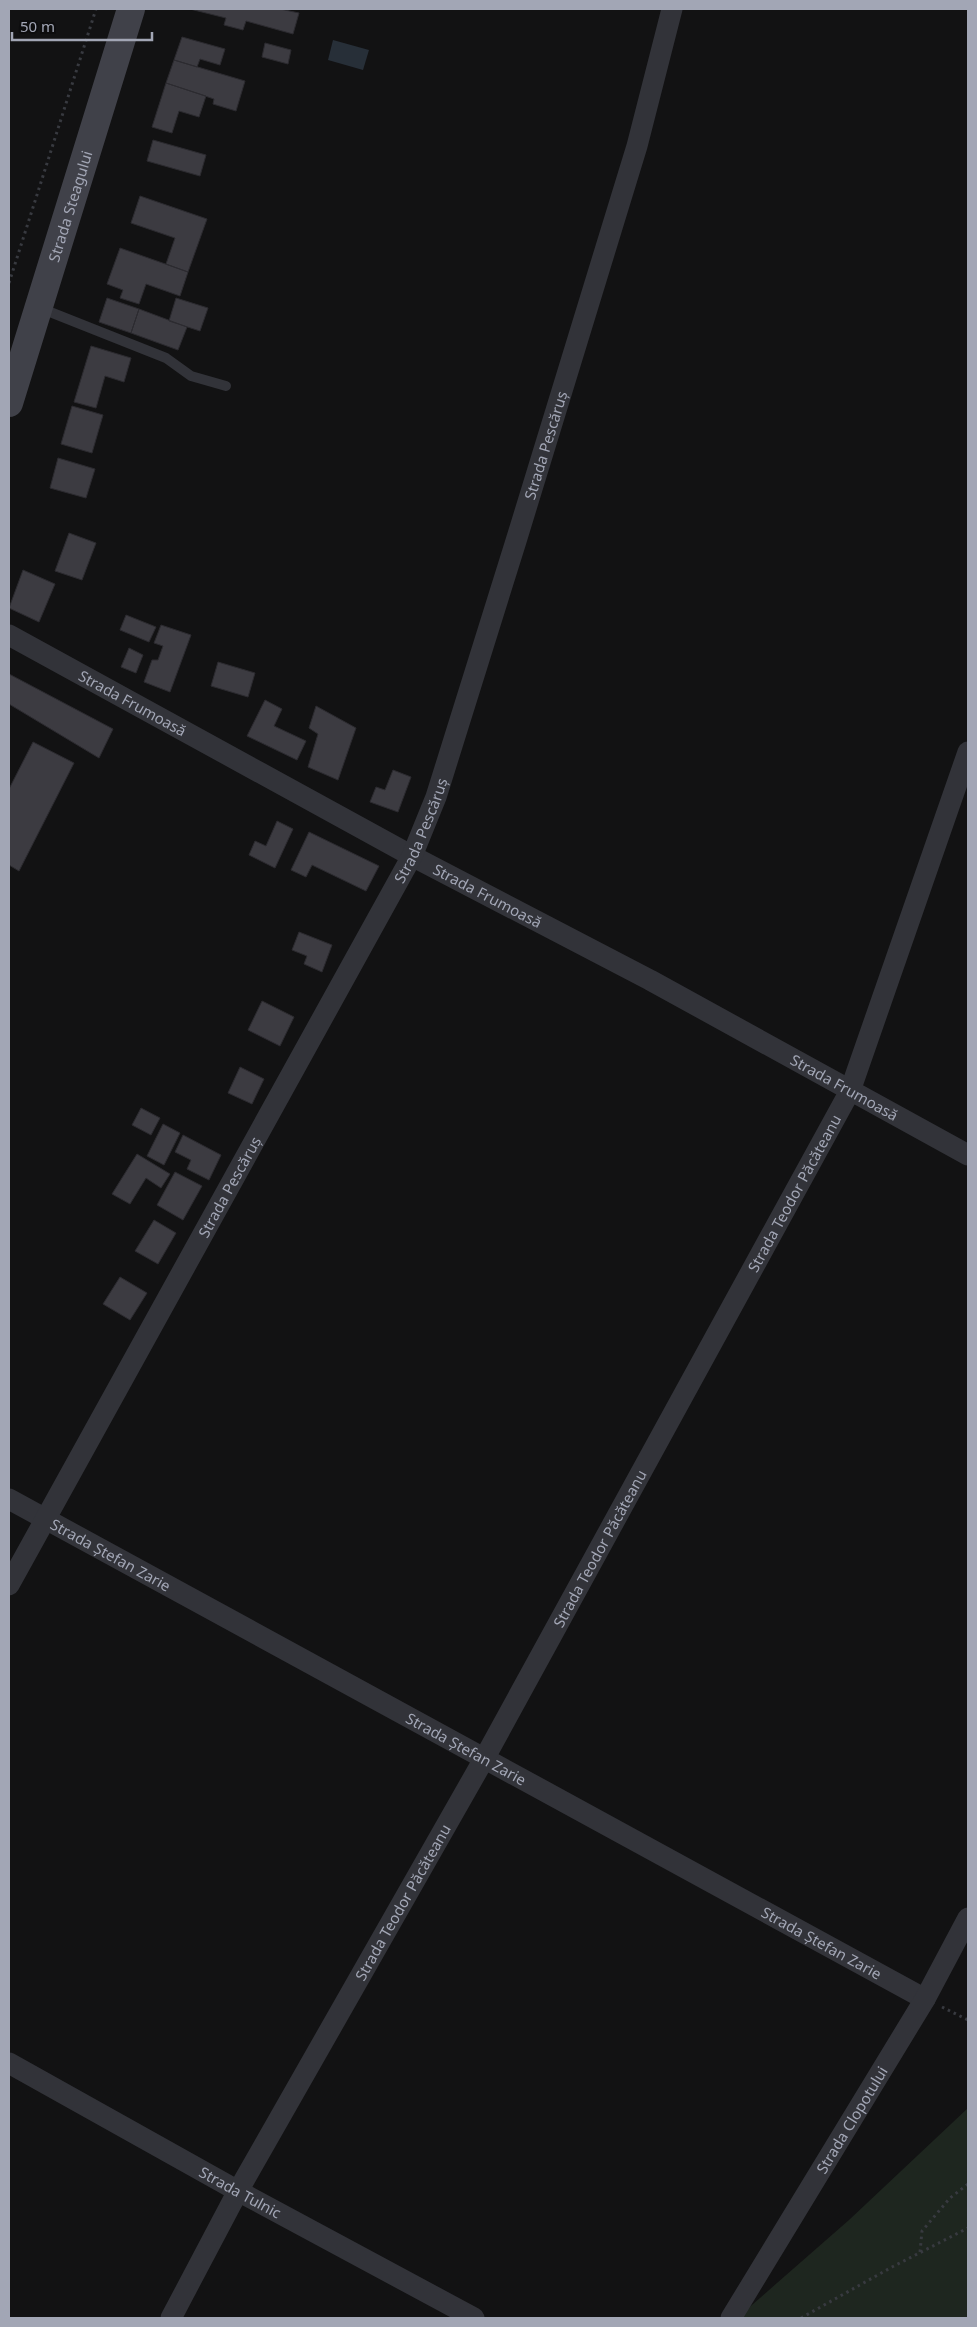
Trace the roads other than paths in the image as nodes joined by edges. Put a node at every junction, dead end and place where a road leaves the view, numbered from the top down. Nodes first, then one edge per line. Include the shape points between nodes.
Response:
1 (131, 9) edge
2 (672, 9) edge
3 (39, 308) junction
4 (226, 386) dead end
5 (9, 403) edge
6 (9, 636) edge
7 (968, 752) edge
8 (412, 856) junction
9 (850, 1092) junction
10 (968, 1155) edge
11 (9, 1499) edge
12 (44, 1520) junction
13 (9, 1585) edge
14 (484, 1759) junction
15 (968, 1918) edge
16 (925, 1999) junction
17 (9, 2063) edge
18 (238, 2191) junction
19 (171, 2318) edge
20 (474, 2318) edge
21 (731, 2318) edge

1 - 3 main road, Strada Steagului
2 - 8 street, Strada Pescăruș via 637,146 436,797
3 - 4 lane via 166,358 191,376
3 - 5 main road, Strada Steagului
6 - 8 street, Strada Frumoasă
7 - 9 street, Strada Teodor Păcăteanu
8 - 9 street, Strada Frumoasă via 650,980
8 - 12 street, Strada Pescăruș
9 - 10 street, Strada Frumoasă
9 - 14 street, Strada Teodor Păcăteanu
11 - 12 street, Strada Ștefan Zarie
12 - 13 street, Strada Pescăruș
12 - 14 street, Strada Ștefan Zarie
14 - 16 street, Strada Ștefan Zarie
14 - 18 street, Strada Teodor Păcăteanu
15 - 16 street, Strada Clopotului
16 - 21 street, Strada Clopotului
17 - 18 street, Strada Tulnic
18 - 19 street, Strada Teodor Păcăteanu
18 - 20 street, Strada Tulnic

